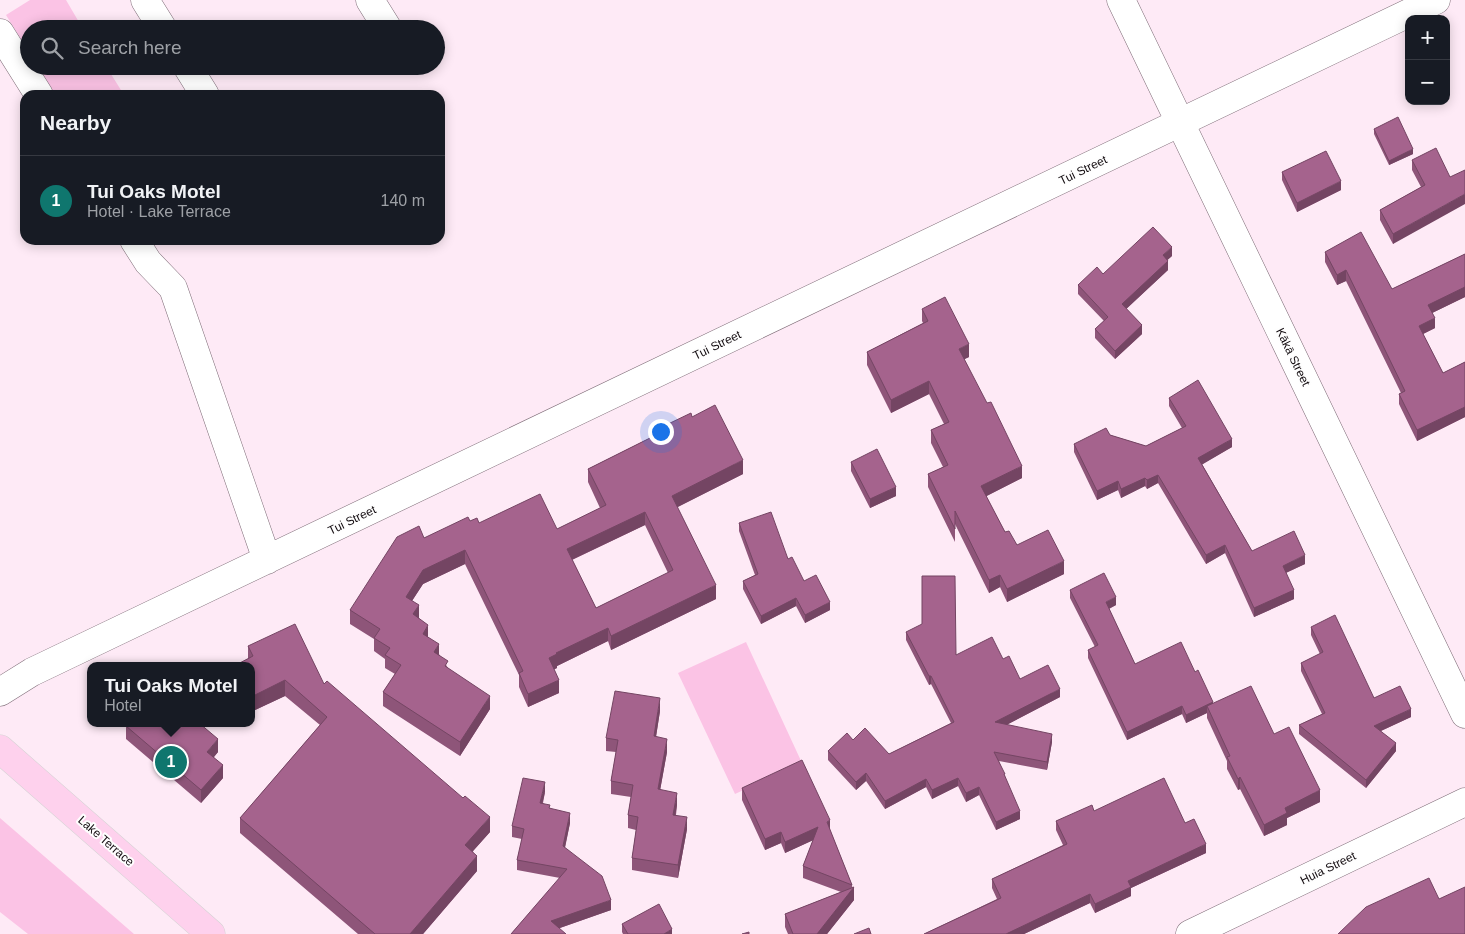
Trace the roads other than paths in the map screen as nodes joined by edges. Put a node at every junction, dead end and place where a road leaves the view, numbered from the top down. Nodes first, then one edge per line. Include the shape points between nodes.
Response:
1 (146, 0) edge
2 (370, 0) edge
3 (1121, 0) edge
4 (1436, 0) edge
5 (158, 20) edge
6 (382, 20) edge
7 (0, 33) edge
8 (20, 65) edge
9 (26, 75) edge
10 (193, 75) edge
11 (36, 90) edge
12 (202, 90) edge
13 (1181, 123) junction
14 (137, 245) edge
15 (268, 560) junction
16 (0, 692) edge
17 (1465, 714) edge
18 (0, 749) edge
19 (1465, 802) edge
20 (211, 934) edge
21 (1190, 934) edge

1 - 5 street
2 - 6 street
3 - 13 street, Kākā Street
4 - 13 street, Tui Street
7 - 8 street
9 - 11 street
10 - 12 street
13 - 15 street, Tui Street
13 - 17 street, Kākā Street
14 - 15 street via 148,262 173,288
15 - 16 street, Tui Street via 32,672
18 - 20 main road, Lake Terrace
19 - 21 street, Huia Street

